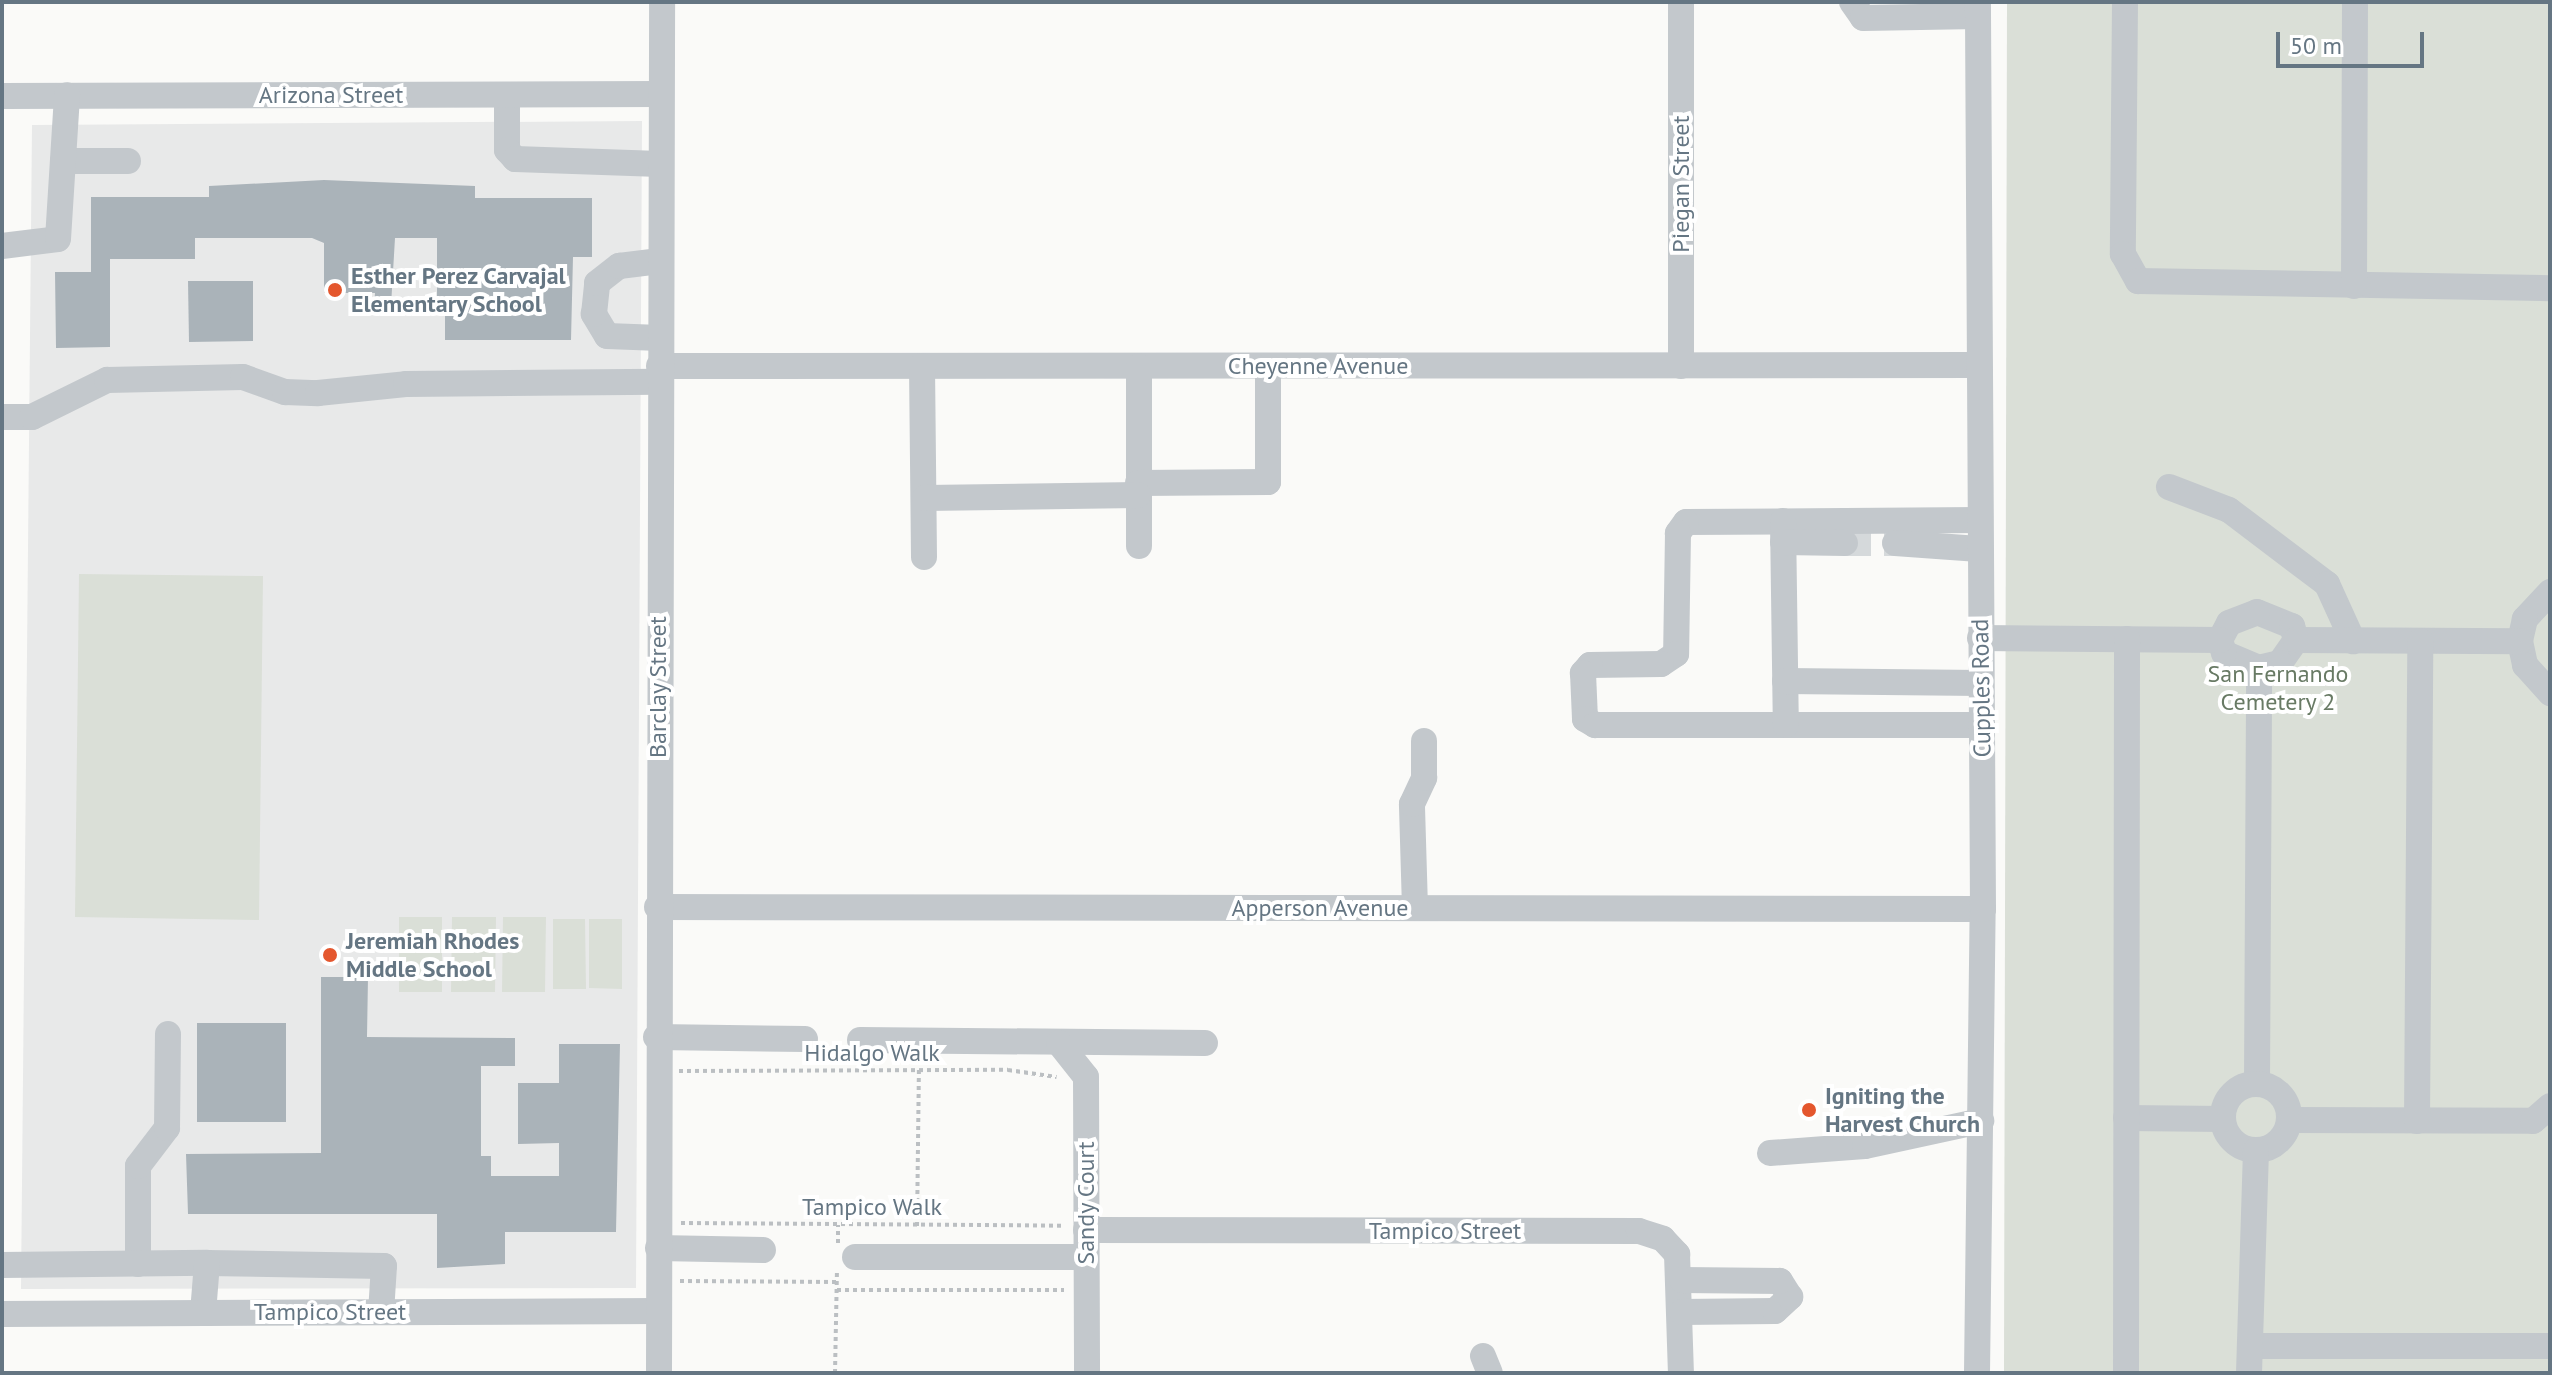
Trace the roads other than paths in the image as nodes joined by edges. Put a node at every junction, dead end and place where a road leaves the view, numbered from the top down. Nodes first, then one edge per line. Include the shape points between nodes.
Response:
1 (662, 2) edge
2 (1681, 2) edge
3 (1852, 2) edge
4 (2125, 2) edge
5 (2355, 2) edge
6 (1941, 9) edge
7 (1978, 9) edge
8 (660, 94) junction
9 (67, 95) junction
10 (507, 95) junction
11 (2, 96) edge
12 (63, 161) junction
13 (128, 161) dead end
14 (660, 164) junction
15 (2, 246) edge
16 (660, 261) junction
17 (2354, 286) junction
18 (2550, 288) edge
19 (660, 338) junction
20 (1977, 365) junction
21 (922, 366) junction
22 (1139, 366) junction
23 (1268, 366) junction
24 (1681, 366) junction
25 (659, 374) junction
26 (2, 417) edge
27 (2169, 487) dead end
28 (1138, 489) junction
29 (925, 498) junction
30 (1979, 520) junction
31 (1783, 532) junction
32 (1845, 543) tunnel mouth
33 (1895, 543) tunnel mouth
34 (1139, 546) dead end
35 (1979, 549) junction
36 (924, 557) dead end
37 (2550, 592) edge
38 (1980, 638) junction
39 (2127, 639) junction
40 (2220, 640) junction
41 (2296, 640) junction
42 (2353, 641) junction
43 (2420, 641) junction
44 (2520, 641) junction
45 (2259, 668) junction
46 (1785, 681) junction
47 (1981, 683) junction
48 (2550, 693) edge
49 (1786, 725) junction
50 (1981, 725) junction
51 (1424, 741) dead end
52 (657, 907) junction
53 (1415, 908) junction
54 (1983, 909) junction
55 (168, 1034) dead end
56 (656, 1037) junction
57 (805, 1039) dead end
58 (860, 1040) dead end
59 (1059, 1043) junction
60 (1205, 1043) dead end
61 (2257, 1083) junction
62 (2550, 1106) edge
63 (2126, 1118) junction
64 (2223, 1119) junction
65 (2290, 1120) junction
66 (1981, 1121) junction
67 (2417, 1121) junction
68 (2256, 1150) junction
69 (1770, 1153) dead end
70 (1086, 1228) junction
71 (658, 1236) junction
72 (763, 1250) dead end
73 (855, 1257) dead end
74 (1086, 1257) junction
75 (207, 1263) junction
76 (138, 1264) junction
77 (2, 1265) edge
78 (1682, 1280) junction
79 (658, 1311) junction
80 (381, 1312) junction
81 (1682, 1312) junction
82 (203, 1313) junction
83 (2, 1314) edge
84 (2255, 1346) junction
85 (2550, 1346) edge
86 (659, 1373) edge
87 (1087, 1373) edge
88 (1681, 1373) edge
89 (1977, 1373) edge
90 (2126, 1373) edge
91 (2249, 1373) edge

1 - 8 street, Barclay Street
2 - 24 street, Piegan Street
3 - 6 street via 1863,18
4 - 17 street via 2128,269 2157,285
5 - 17 street
6 - 7 street
7 - 20 street, Cupples Road
8 - 10 street, Arizona Street
8 - 14 street, Barclay Street
9 - 10 street, Arizona Street
9 - 11 street, Arizona Street
9 - 12 street
10 - 14 street via 507,150 515,159
12 - 13 street
12 - 15 street via 58,239
14 - 16 street, Barclay Street
16 - 19 street, Barclay Street
16 - 19 street via 619,266 597,283 594,314 607,336
17 - 18 street
19 - 25 street, Barclay Street
20 - 24 street, Cheyenne Avenue
20 - 30 street, Cupples Road
21 - 22 street, Cheyenne Avenue
21 - 25 street, Cheyenne Avenue
21 - 29 street
22 - 23 street, Cheyenne Avenue
22 - 28 street
23 - 24 street, Cheyenne Avenue
23 - 28 street via 1268,482
25 - 26 street, Cheyenne Avenue via 406,384 318,393 285,392 243,377 107,380 32,417
25 - 52 street, Barclay Street
27 - 42 street via 2229,510 2327,584
28 - 29 street
28 - 34 street
29 - 36 street
30 - 31 street
30 - 35 street, Cupples Road
31 - 32 street
31 - 46 street
31 - 49 street via 1680,526 1676,654 1661,664 1590,665 1583,673 1585,719 1595,725
33 - 35 street
35 - 38 street, Cupples Road
37 - 44 street via 2525,619
38 - 39 street
38 - 47 street, Cupples Road
39 - 40 street
39 - 63 street
40 - 41 street via 2229,623 2257,612 2292,626
40 - 45 street via 2231,658
41 - 42 street
41 - 45 street via 2280,663
42 - 43 street
43 - 44 street
43 - 67 street
44 - 48 street via 2525,665
45 - 61 street
46 - 47 street
46 - 49 street
47 - 50 street, Cupples Road
49 - 50 street
50 - 54 street, Cupples Road
51 - 53 street via 1424,778 1412,804
52 - 53 street, Apperson Avenue
52 - 56 street, Barclay Street
53 - 54 street, Apperson Avenue
54 - 66 street, Cupples Road
55 - 76 street via 167,1128 138,1166
56 - 57 street
56 - 71 street, Barclay Street
58 - 59 street
59 - 60 street
59 - 70 street, Sandy Court via 1086,1077
61 - 64 street via 2236,1090
61 - 65 street via 2285,1099
62 - 67 street via 2533,1121
63 - 64 street
63 - 90 street
64 - 68 street via 2233,1141
65 - 67 street
65 - 68 street via 2279,1142
66 - 69 street via 1865,1146
66 - 89 street, Cupples Road
68 - 84 street
70 - 74 street, Sandy Court
70 - 78 street, Tampico Street via 1639,1231 1674,1251
71 - 72 street
71 - 79 street, Barclay Street
73 - 74 street
74 - 87 street, Sandy Court
75 - 76 street
75 - 80 street via 384,1266
75 - 82 street
76 - 77 street
78 - 81 street, Tampico Street
78 - 81 street via 1780,1281 1790,1297 1775,1311
79 - 80 street, Tampico Street
79 - 86 street, Barclay Street
80 - 82 street, Tampico Street
81 - 88 street, Tampico Street
82 - 83 street, Tampico Street
84 - 85 street
84 - 91 street

